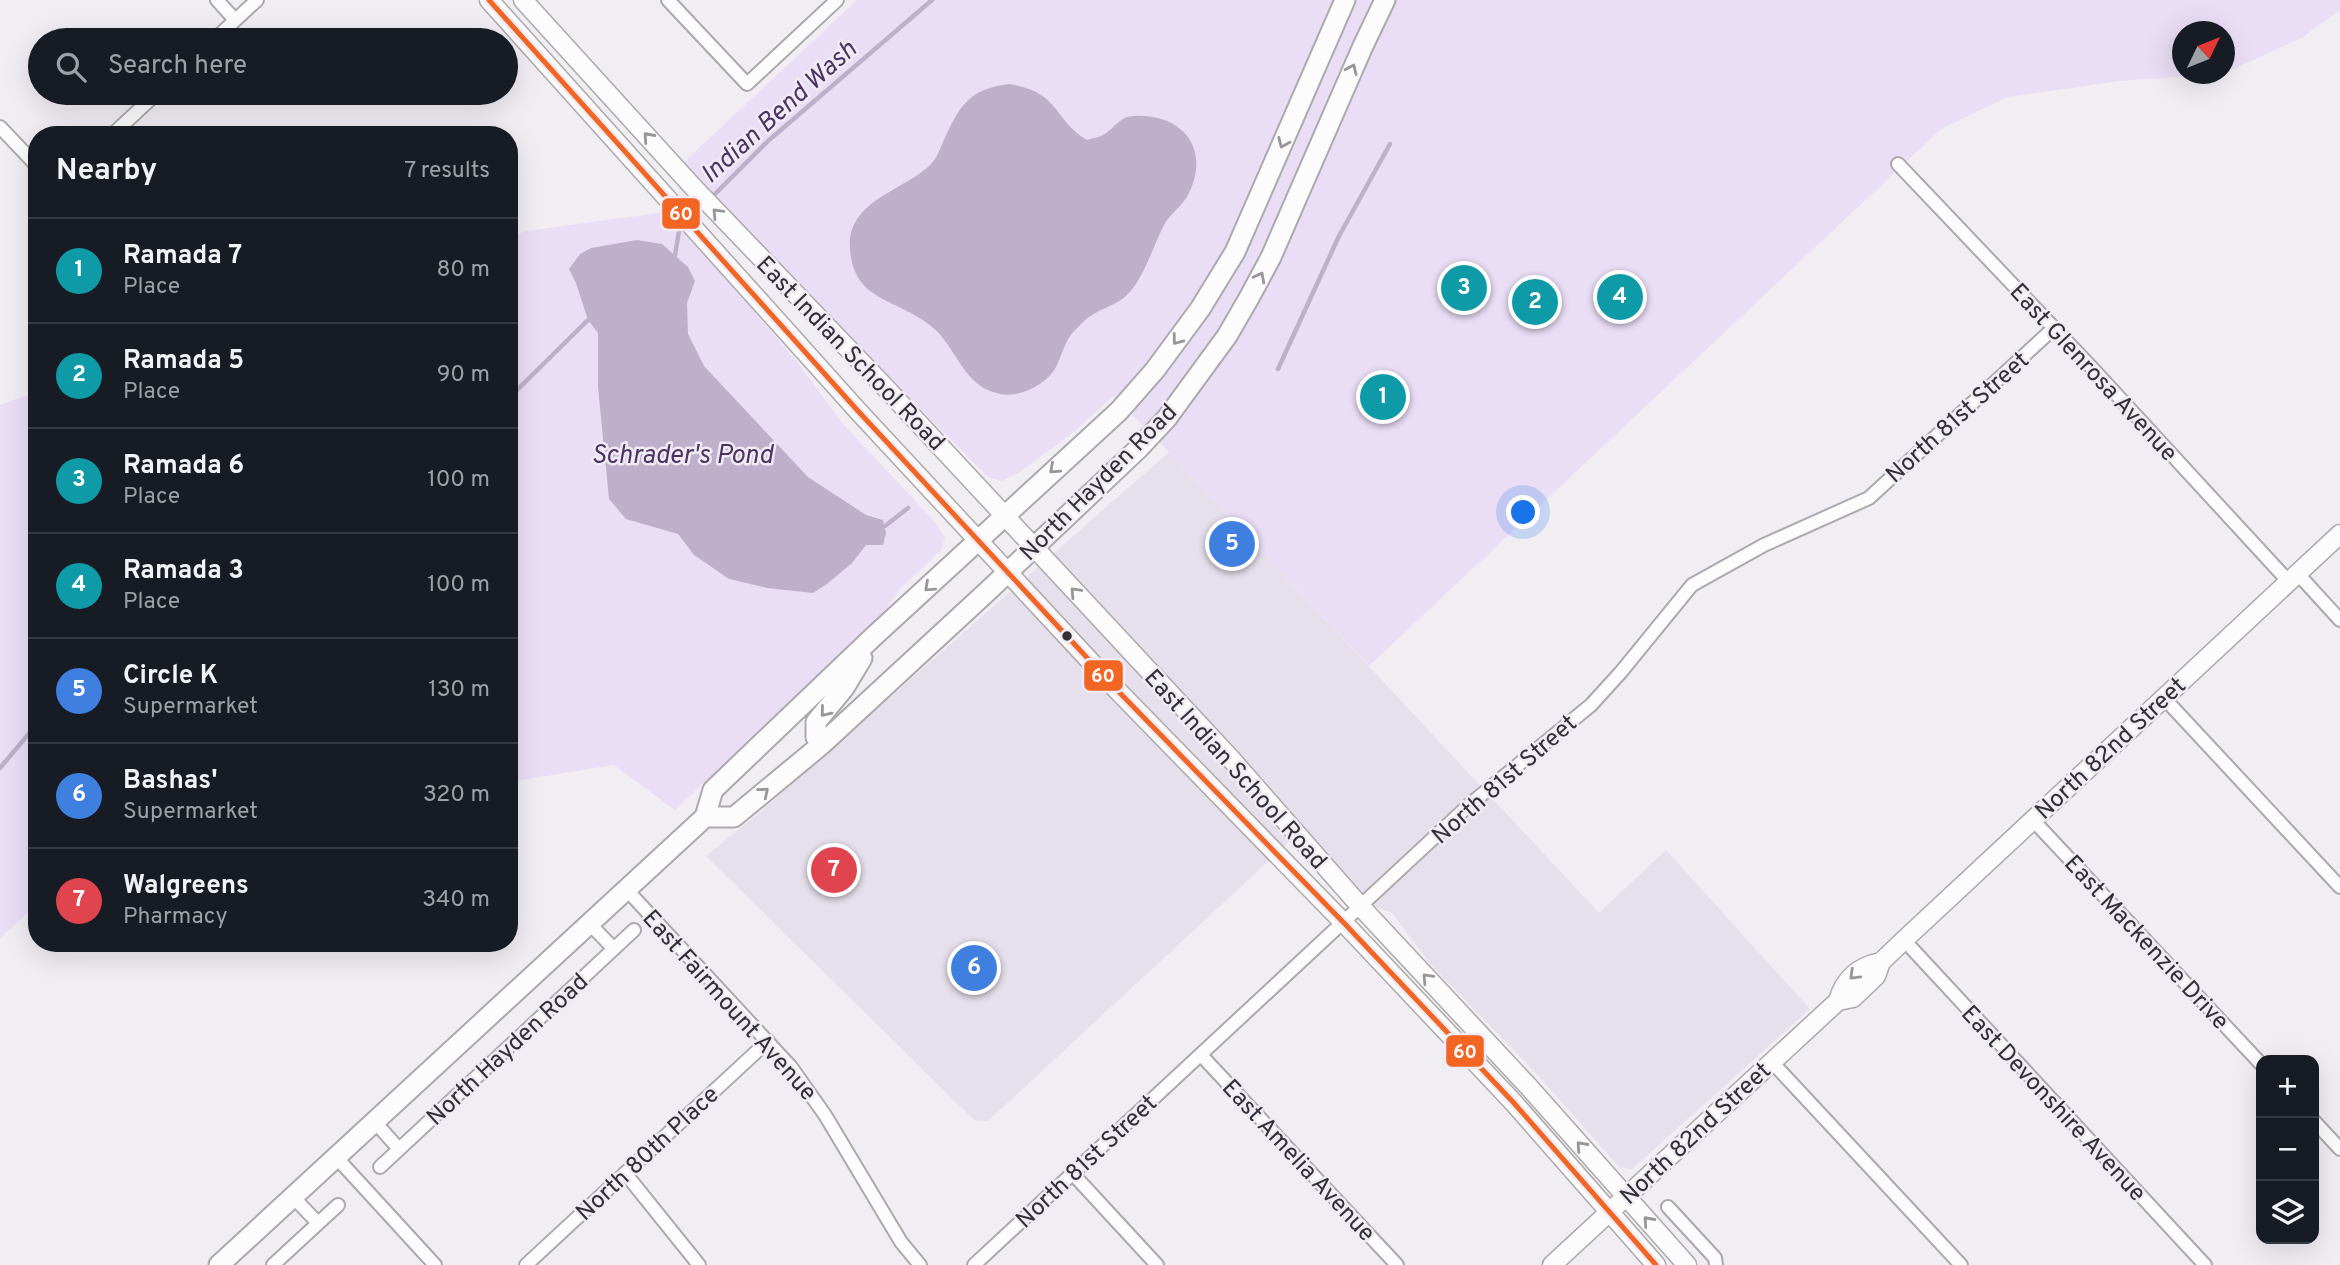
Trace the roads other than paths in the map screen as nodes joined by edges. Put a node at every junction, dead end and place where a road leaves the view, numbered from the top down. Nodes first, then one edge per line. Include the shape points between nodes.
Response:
1 (217, 0) edge
2 (257, 0) edge
3 (489, 0) edge
4 (523, 0) edge
5 (668, 0) edge
6 (837, 0) edge
7 (1345, 0) edge
8 (1385, 0) edge
9 (235, 20) junction
10 (227, 28) edge
11 (514, 28) edge
12 (518, 32) edge
13 (144, 105) edge
14 (122, 126) edge
15 (0, 127) edge
16 (28, 157) edge
17 (1898, 164) dead end
18 (2054, 328) junction
19 (1005, 516) junction
20 (2340, 534) edge
21 (979, 541) junction
22 (1033, 547) junction
23 (1008, 572) junction
24 (2293, 578) junction
25 (2340, 620) edge
26 (872, 638) junction
27 (2164, 698) junction
28 (821, 745) junction
29 (705, 817) junction
30 (2033, 820) junction
31 (2340, 887) edge
32 (626, 889) junction
33 (1361, 907) junction
34 (589, 923) junction
35 (1344, 923) junction
36 (634, 930) dead end
37 (1904, 940) junction
38 (614, 949) junction
39 (768, 1041) junction
40 (1201, 1055) junction
41 (2256, 1059) edge
42 (1772, 1062) junction
43 (374, 1121) junction
44 (2319, 1126) edge
45 (400, 1149) junction
46 (2340, 1149) edge
47 (336, 1157) junction
48 (380, 1167) dead end
49 (625, 1173) junction
50 (1073, 1174) junction
51 (293, 1196) junction
52 (1627, 1197) junction
53 (338, 1205) dead end
54 (1668, 1207) dead end
55 (1609, 1213) junction
56 (318, 1223) junction
57 (219, 1265) edge
58 (273, 1265) edge
59 (435, 1265) edge
60 (526, 1265) edge
61 (699, 1265) edge
62 (920, 1265) edge
63 (974, 1265) edge
64 (1157, 1265) edge
65 (1397, 1265) edge
66 (1552, 1265) edge
67 (1656, 1265) edge
68 (1687, 1265) edge
69 (1716, 1265) edge
70 (1961, 1265) edge
71 (2205, 1265) edge

1 - 9 street
2 - 9 street
3 - 11 main road, East Indian School Road
19 -> 4 main road, East Indian School Road via 740,238
5 - 6 street via 747,84
7 -> 19 main road, North Hayden Road via 1235,253 1211,293 1119,411
22 -> 8 main road, North Hayden Road via 1167,418 1227,336 1270,257
9 - 10 street
12 - 21 main road, East Indian School Road
13 - 14 street
15 - 16 street
17 - 18 street, East Glenrosa Avenue
18 - 24 street, East Glenrosa Avenue
18 - 33 street, North 81st Street via 1869,498 1764,545 1692,585 1591,705 1492,784
19 - 21 main road, North Hayden Road
19 - 22 main road, East Indian School Road
20 - 24 main road, North 82nd Street
21 - 23 main road, East Indian School Road
21 -> 26 main road, North Hayden Road
22 - 23 main road, North Hayden Road
33 -> 22 main road, East Indian School Road via 1232,760
23 - 28 main road, North Hayden Road
23 - 35 main road, East Indian School Road via 1163,739
24 - 25 street, East Glenrosa Avenue
24 - 27 main road, North 82nd Street
26 -> 28 main road via 844,688 816,722
26 - 29 main road, North Hayden Road via 713,790
27 - 30 main road, North 82nd Street
27 - 31 street
29 -> 28 main road, North Hayden Road via 734,817
29 - 32 main road, North Hayden Road
30 - 37 main road, North 82nd Street
30 - 41 street, East Mackenzie Drive
32 - 34 main road, North Hayden Road
32 - 39 street, East Fairmount Avenue
33 - 35 street, North 81st Street
52 -> 33 main road, East Indian School Road
34 - 38 street
34 - 43 main road, North Hayden Road
35 - 40 street, North 81st Street
35 - 55 main road, East Indian School Road via 1513,1102
36 - 38 street, North Hayden Road
37 - 42 main road, North 82nd Street via 1881,962 1865,965 1842,987 1838,1001
37 - 71 street, East Devonshire Avenue
38 - 45 street, North Hayden Road
39 - 49 street, North 80th Place
39 - 62 street, East Fairmount Avenue via 819,1106 901,1242
40 - 50 street, North 81st Street
40 - 65 street, East Amelia Avenue
42 - 52 main road, North 82nd Street
42 - 70 street
43 - 45 street
43 - 47 main road, North Hayden Road
44 - 46 street
45 - 48 street, North Hayden Road
47 - 51 main road, North Hayden Road
47 - 59 street
49 - 60 street, North 80th Place
49 - 61 street
50 - 63 street, North 81st Street
50 - 64 street
51 - 56 street
51 - 57 main road, North Hayden Road
52 - 55 main road, North 82nd Street
68 -> 52 main road, East Indian School Road
53 - 56 street
54 - 69 street via 1716,1258
55 - 66 main road, North 82nd Street
55 - 67 main road, East Indian School Road
56 - 58 street

